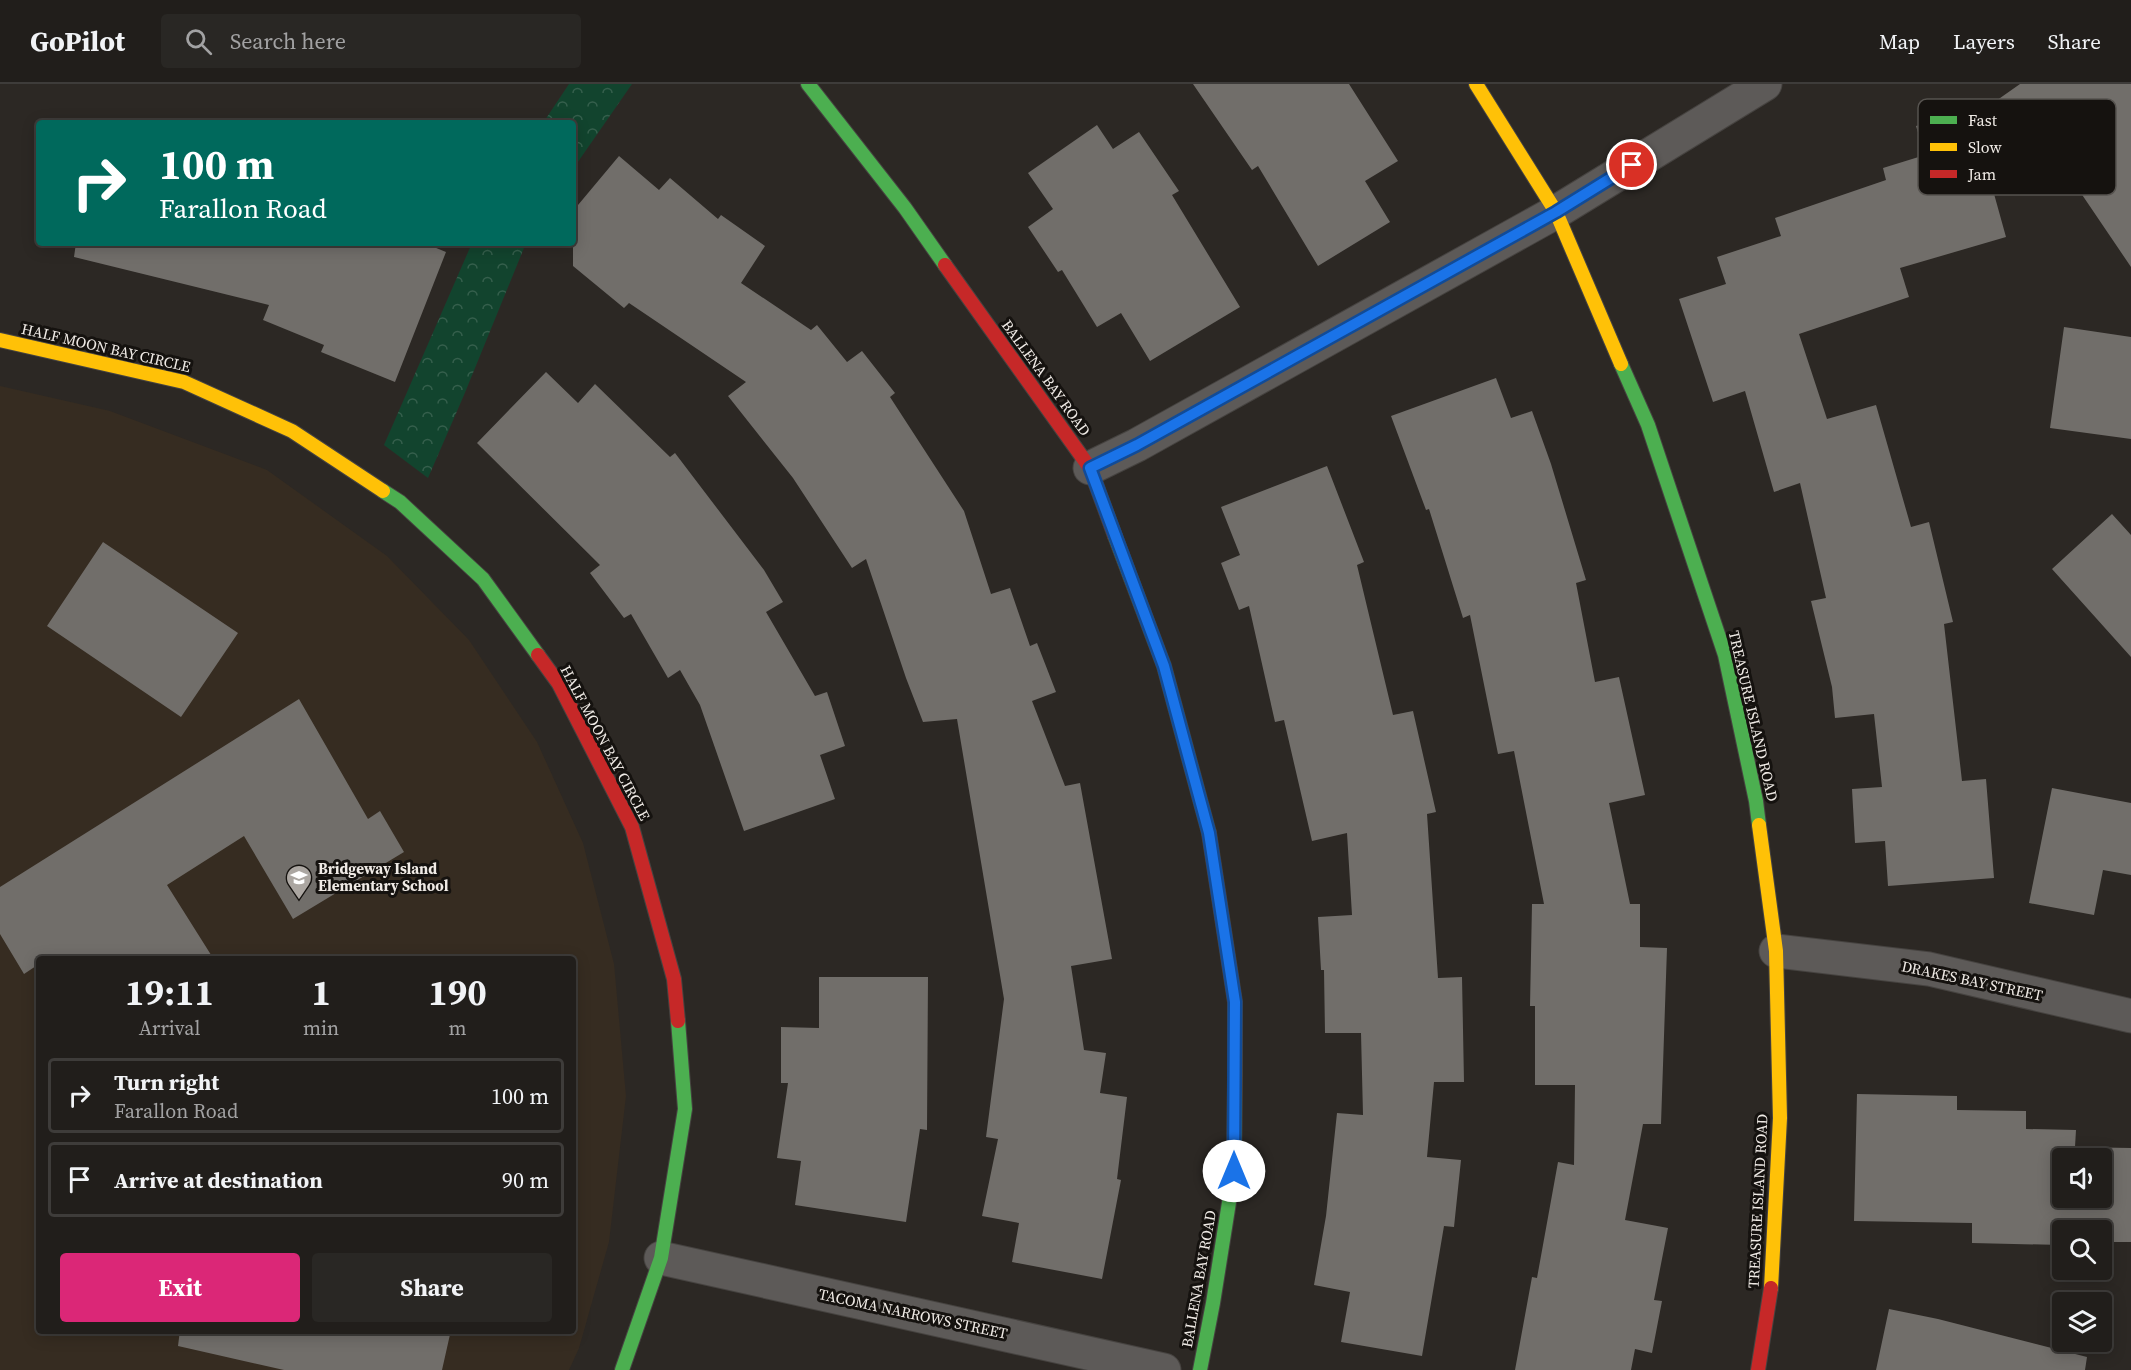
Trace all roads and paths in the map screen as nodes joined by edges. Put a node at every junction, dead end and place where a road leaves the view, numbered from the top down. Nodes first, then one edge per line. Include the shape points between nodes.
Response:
1 (808, 84) edge
2 (1476, 84) edge
3 (1764, 84) edge
4 (1556, 212) junction
5 (0, 340) edge
6 (1090, 468) junction
7 (1776, 951) junction
8 (2131, 1016) edge
9 (661, 1258) junction
10 (622, 1370) edge
11 (1164, 1370) edge
12 (1200, 1370) edge
13 (1758, 1370) edge

1 - 6 street, BALLENA BAY ROAD via 905,208
2 - 4 street, TREASURE ISLAND ROAD
3 - 4 street
4 - 6 street
4 - 7 street, TREASURE ISLAND ROAD via 1648,426 1725,655 1756,801
5 - 9 street, HALF MOON BAY CIRCLE via 184,381 292,431 400,502 483,579 559,684 632,827 674,979 685,1109
6 - 12 street, BALLENA BAY ROAD via 1164,666 1209,833 1235,1002 1234,1171
7 - 8 street, DRAKES BAY STREET via 1929,969
7 - 13 street, TREASURE ISLAND ROAD via 1780,1118 1772,1279
9 - 10 street, HALF MOON BAY CIRCLE
9 - 11 street, TACOMA NARROWS STREET

